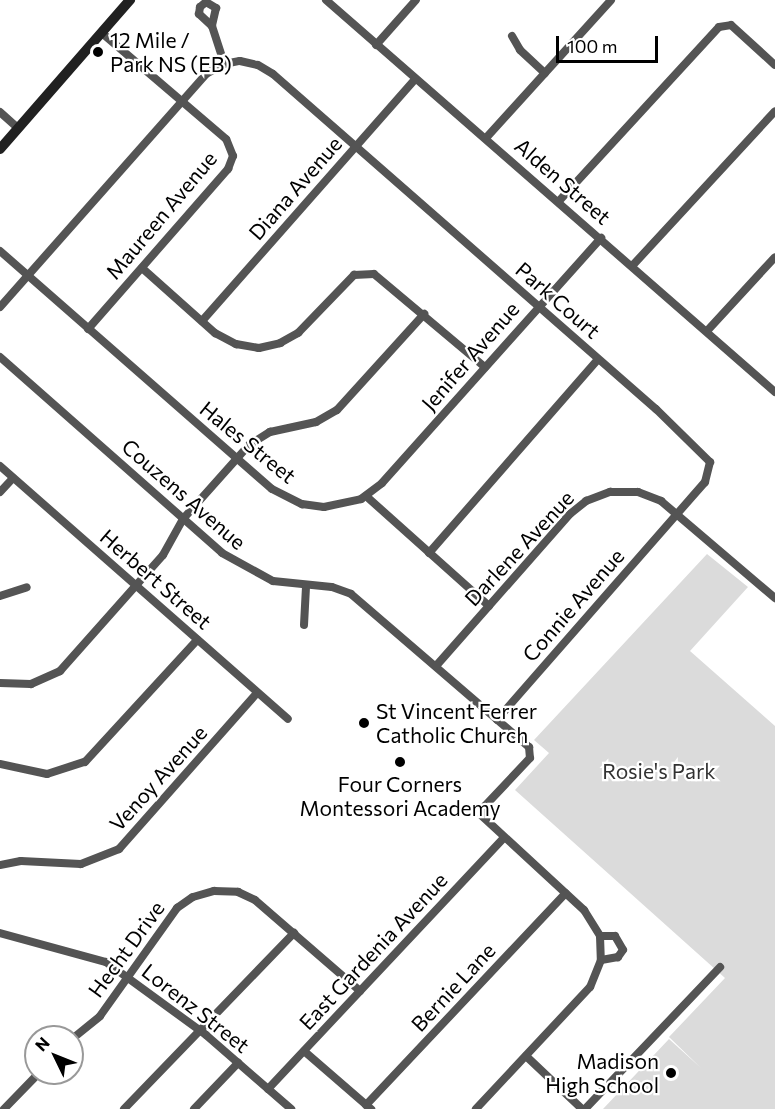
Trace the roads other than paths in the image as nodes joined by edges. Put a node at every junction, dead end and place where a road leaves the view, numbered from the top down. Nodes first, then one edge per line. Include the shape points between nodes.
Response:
1 (130, 0) edge
2 (326, 0) edge
3 (416, 0) edge
4 (611, 0) edge
5 (212, 26) dead end
6 (102, 33) junction
7 (512, 36) dead end
8 (376, 45) junction
9 (224, 64) junction
10 (775, 65) edge
11 (545, 73) junction
12 (415, 79) junction
13 (180, 101) junction
14 (775, 111) edge
15 (0, 112) edge
16 (18, 128) junction
17 (486, 138) junction
18 (356, 146) junction
19 (0, 149) edge
20 (559, 201) junction
21 (601, 238) junction
22 (0, 251) edge
23 (775, 257) edge
24 (633, 265) junction
25 (142, 268) junction
26 (28, 275) junction
27 (538, 306) junction
28 (0, 307) edge
29 (424, 314) junction
30 (202, 321) junction
31 (88, 329) junction
32 (707, 331) junction
33 (0, 357) edge
34 (598, 359) junction
35 (484, 367) junction
36 (775, 392) edge
37 (236, 459) junction
38 (0, 466) edge
39 (13, 478) junction
40 (0, 492) edge
41 (366, 496) junction
42 (677, 514) junction
43 (183, 519) junction
44 (429, 553) junction
45 (136, 586) junction
46 (306, 586) junction
47 (27, 587) dead end
48 (0, 596) edge
49 (775, 598) edge
50 (489, 606) junction
51 (304, 625) dead end
52 (197, 640) junction
53 (436, 666) junction
54 (0, 683) edge
55 (257, 693) junction
56 (288, 719) dead end
57 (497, 720) junction
58 (0, 764) edge
59 (504, 838) junction
60 (0, 865) edge
61 (566, 893) junction
62 (0, 933) edge
63 (294, 933) junction
64 (600, 936) junction
65 (601, 960) junction
66 (720, 967) dead end
67 (127, 977) junction
68 (360, 991) junction
69 (84, 1030) edge
70 (200, 1030) junction
71 (304, 1051) junction
72 (526, 1056) junction
73 (238, 1063) junction
74 (27, 1085) edge
75 (268, 1089) junction
76 (369, 1107) edge
77 (4, 1109) edge
78 (124, 1109) edge
79 (194, 1109) edge
80 (291, 1109) edge
81 (476, 1109) edge
82 (584, 1109) edge

1 - 6 main road
2 - 8 street, Alden Street
3 - 8 street
4 - 11 street
5 - 9 street
6 - 13 street
6 - 16 main road
7 - 11 street via 520,50
8 - 12 street, Alden Street
9 - 13 street via 206,74
9 - 18 street, Park Court via 240,62 266,69
10 - 20 street via 731,25 719,27
11 - 17 street
12 - 17 street, Alden Street
12 - 18 street, Diana Avenue
13 - 25 street, Maureen Avenue via 226,139 232,150 232,162
13 - 26 street
14 - 24 street
15 - 16 street
16 - 19 main road
17 - 20 street, Alden Street
18 - 27 street, Park Court
18 - 30 street, Diana Avenue
20 - 21 street, Alden Street
21 - 24 street, Alden Street
21 - 27 street, Jenifer Avenue
22 - 26 street, Hales Street
23 - 32 street
24 - 32 street, Alden Street
25 - 30 street
25 - 31 street, Maureen Avenue
26 - 28 street
26 - 31 street, Hales Street
27 - 34 street, Park Court
27 - 35 street, Jenifer Avenue
29 - 30 street via 380,276 361,272 347,280 298,333 271,346 236,344
29 - 35 street
29 - 37 street via 337,410 316,422 262,435
31 - 37 street, Hales Street
32 - 36 street, Alden Street
33 - 43 street, Couzens Avenue
34 - 42 street, Park Court via 707,456 709,477
34 - 44 street
35 - 41 street, Jenifer Avenue via 391,474
37 - 41 street, Hales Street via 272,489 302,504 335,506
37 - 43 street
38 - 39 street, Herbert Street
39 - 40 street
39 - 45 street, Herbert Street
41 - 44 street
42 - 49 street
42 - 50 street, Darlene Avenue via 661,501 638,492 610,492 593,498 570,514
42 - 57 street, Connie Avenue
43 - 45 street via 163,555
43 - 46 street, Couzens Avenue via 247,570 273,581
44 - 50 street
45 - 52 street, Herbert Street
45 - 54 street via 53,676 23,685
46 - 51 street
46 - 53 street, Couzens Avenue via 332,587 351,594
47 - 48 street
50 - 53 street, Darlene Avenue
52 - 55 street, Herbert Street
52 - 58 street via 86,762 47,774
53 - 57 street, Couzens Avenue
55 - 56 street, Herbert Street
55 - 60 street, Venoy Avenue via 119,849 81,864 21,861
57 - 59 street, Couzens Avenue via 531,752 528,762 482,813 485,821
59 - 61 street
59 - 68 street, East Gardenia Avenue
61 - 64 street via 589,916
61 - 76 street, Bernie Lane
62 - 67 street, Lorenz Street via 98,958
63 - 67 street, Hecht Drive via 248,896 231,891 205,892 177,908
63 - 68 street, Hecht Drive
63 - 70 street
64 - 65 street
64 - 65 street via 615,936 623,950 618,957
65 - 72 street via 590,987
66 - 82 street
67 - 69 street, Hecht Drive
67 - 70 street, Lorenz Street
68 - 71 street, East Gardenia Avenue
70 - 73 street, Lorenz Street
70 - 78 street
71 - 75 street, East Gardenia Avenue
71 - 76 street
72 - 81 street
72 - 82 street
73 - 75 street, Lorenz Street
73 - 79 street
74 - 77 street
75 - 80 street, Lorenz Street

